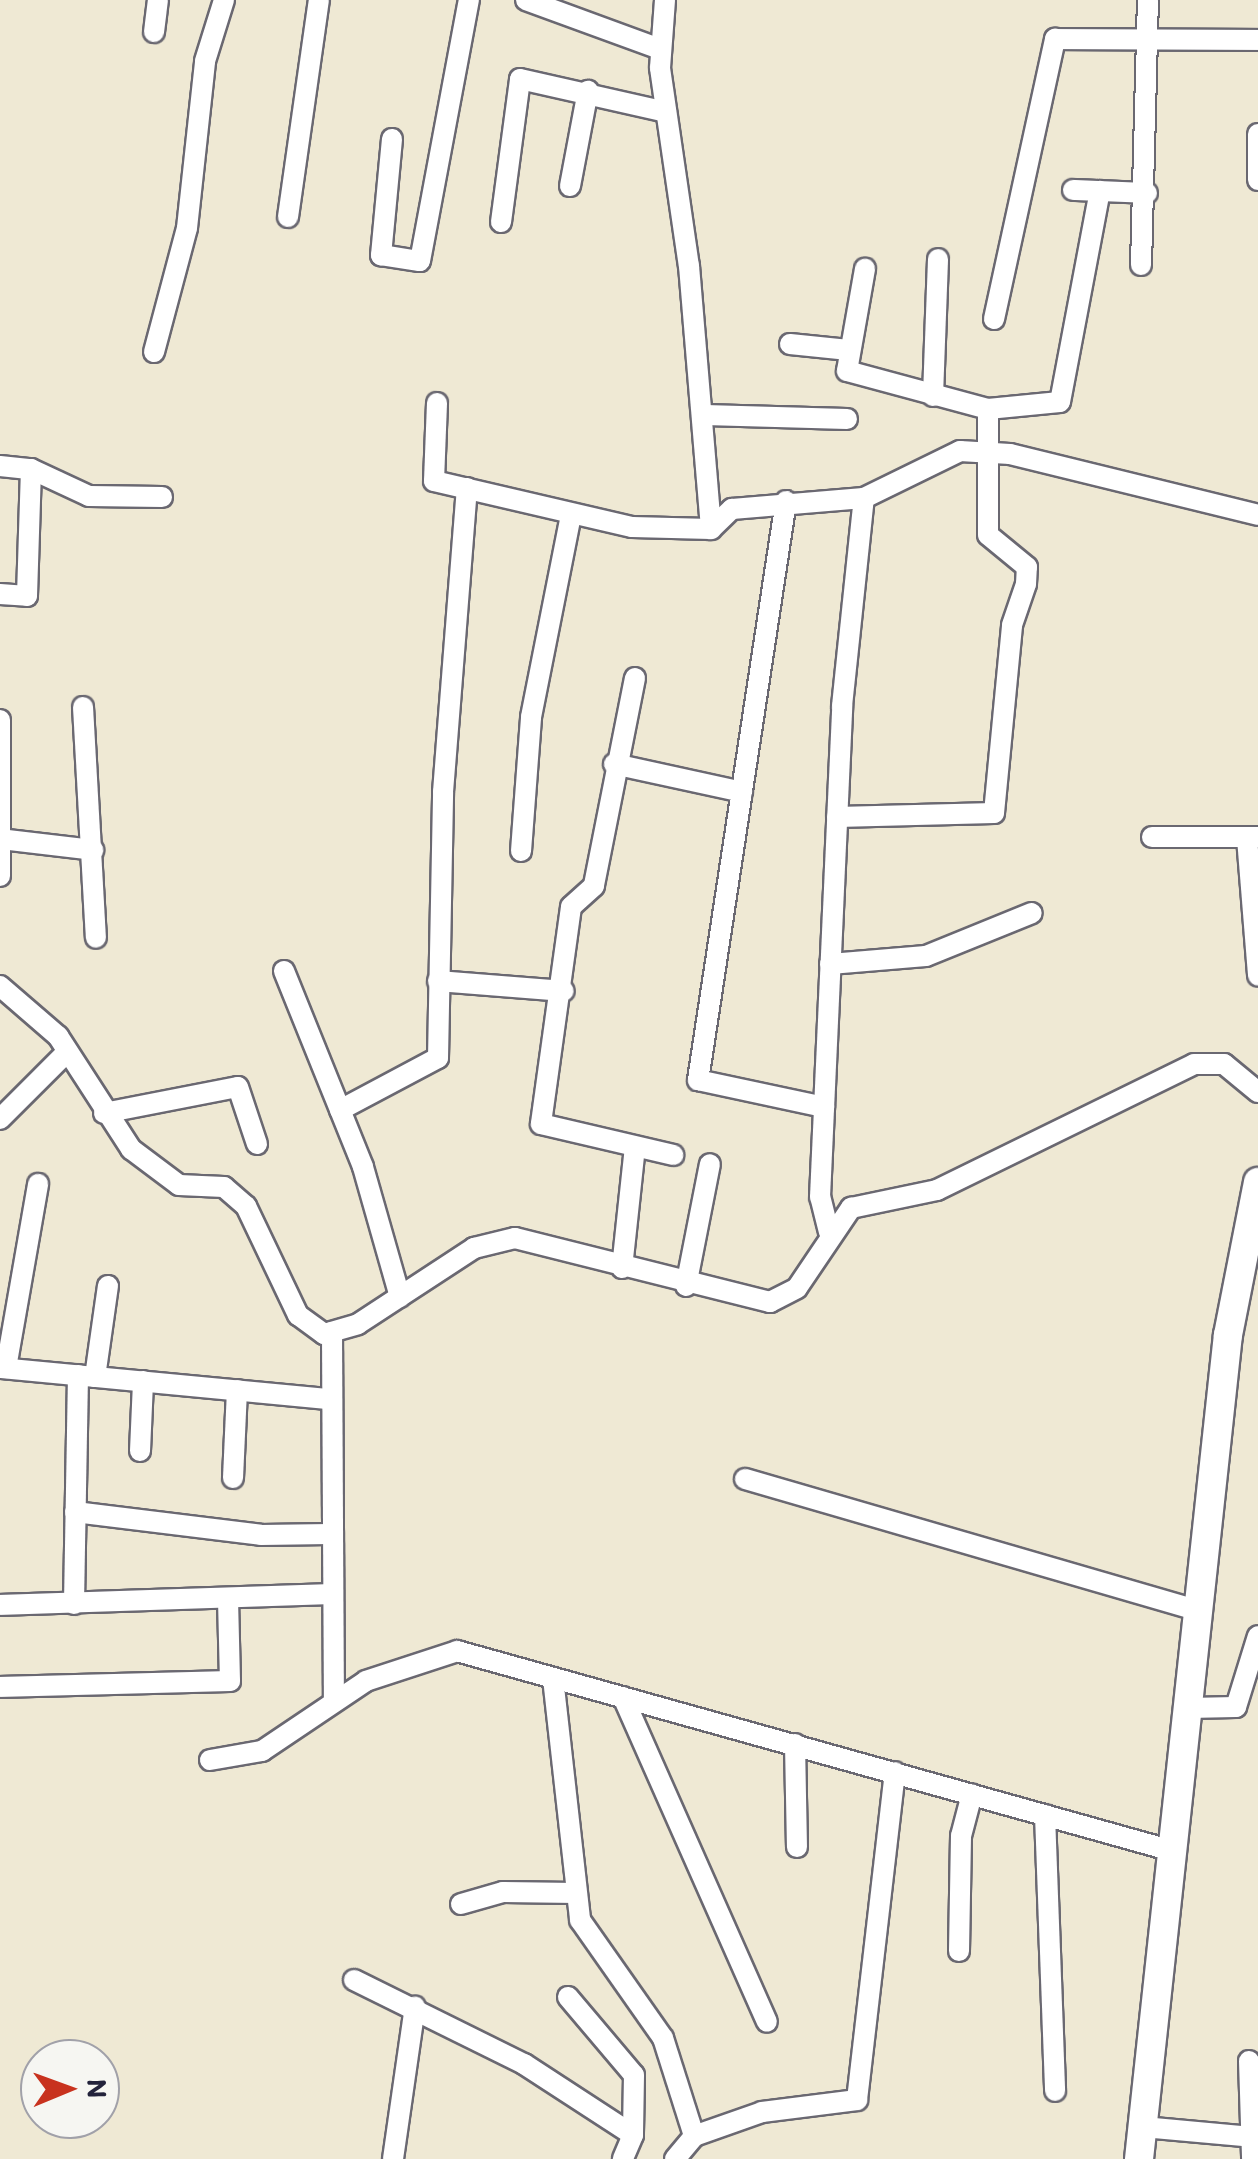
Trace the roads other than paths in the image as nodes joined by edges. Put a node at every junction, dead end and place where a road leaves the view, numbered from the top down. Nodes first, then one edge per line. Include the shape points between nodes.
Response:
1 (158, 0) edge
2 (224, 0) edge
3 (319, 0) edge
4 (469, 0) edge
5 (526, 0) edge
6 (664, 0) edge
7 (1148, 0) edge
8 (154, 32) dead end
9 (1148, 37) junction
10 (1258, 40) edge
11 (660, 49) junction
12 (588, 91) junction
13 (666, 112) junction
14 (1258, 134) edge
15 (392, 139) dead end
16 (1258, 180) edge
17 (570, 186) dead end
18 (1072, 190) dead end
19 (1100, 191) junction
20 (1147, 192) junction
21 (288, 217) dead end
22 (501, 222) dead end
23 (938, 259) dead end
24 (1142, 264) dead end
25 (865, 269) dead end
26 (994, 320) dead end
27 (790, 344) dead end
28 (849, 350) junction
29 (154, 352) dead end
30 (933, 396) junction
31 (437, 402) dead end
32 (988, 410) junction
33 (705, 416) junction
34 (848, 419) dead end
35 (990, 450) junction
36 (0, 466) edge
37 (31, 468) junction
38 (467, 488) junction
39 (162, 496) dead end
40 (864, 498) junction
41 (786, 501) junction
42 (571, 515) junction
43 (1258, 515) edge
44 (711, 529) junction
45 (0, 594) edge
46 (634, 678) dead end
47 (83, 708) dead end
48 (0, 720) edge
49 (614, 764) junction
50 (742, 792) junction
51 (837, 816) junction
52 (1152, 837) dead end
53 (1253, 837) edge
54 (1, 839) edge
55 (93, 850) junction
56 (521, 851) dead end
57 (0, 876) edge
58 (1032, 913) dead end
59 (96, 938) dead end
60 (830, 964) junction
61 (284, 970) dead end
62 (1258, 976) edge
63 (438, 982) junction
64 (0, 986) edge
65 (564, 992) junction
66 (67, 1052) junction
67 (1258, 1092) edge
68 (824, 1106) junction
69 (340, 1110) junction
70 (104, 1113) junction
71 (0, 1119) edge
72 (256, 1144) dead end
73 (635, 1147) junction
74 (673, 1154) dead end
75 (710, 1164) dead end
76 (1258, 1182) edge
77 (38, 1184) dead end
78 (829, 1232) junction
79 (622, 1268) junction
80 (108, 1286) dead end
81 (686, 1286) junction
82 (400, 1298) junction
83 (332, 1332) junction
84 (3, 1368) edge
85 (87, 1376) junction
86 (142, 1381) junction
87 (237, 1390) junction
88 (331, 1399) junction
89 (140, 1452) dead end
90 (233, 1478) dead end
91 (745, 1479) dead end
92 (76, 1512) junction
93 (330, 1534) junction
94 (330, 1594) junction
95 (228, 1598) junction
96 (74, 1604) junction
97 (0, 1605) edge
98 (1198, 1611) junction
99 (1258, 1636) edge
100 (553, 1678) junction
101 (0, 1686) edge
102 (1250, 1690) edge
103 (623, 1696) junction
104 (334, 1701) junction
105 (1188, 1708) junction
106 (795, 1744) junction
107 (210, 1760) dead end
108 (895, 1772) junction
109 (972, 1794) junction
110 (1046, 1815) junction
111 (797, 1847) dead end
112 (1173, 1851) junction
113 (576, 1893) junction
114 (461, 1904) dead end
115 (959, 1952) dead end
116 (354, 1980) dead end
117 (568, 1997) dead end
118 (415, 2008) junction
119 (767, 2022) dead end
120 (1250, 2061) dead end
121 (1055, 2092) dead end
122 (1144, 2127) junction
123 (633, 2134) junction
124 (694, 2136) junction
125 (1252, 2137) junction
126 (393, 2159) edge
127 (623, 2159) edge
128 (675, 2159) edge
129 (1139, 2159) edge
130 (1252, 2159) edge

1 - 8 street
2 - 29 street via 206,61 187,228
3 - 21 street
4 - 15 street via 420,261 381,255
5 - 11 street
6 - 11 street
7 - 9 street
9 - 10 street
9 - 20 street
9 - 26 street via 1055,39
11 - 13 street
12 - 13 street
12 - 17 street
12 - 22 street via 514,84
13 - 33 street
14 - 16 street
18 - 19 street
19 - 20 street
19 - 32 street via 1060,402
20 - 24 street
23 - 30 street
25 - 28 street
27 - 28 street
28 - 30 street via 853,378
30 - 32 street
31 - 38 street via 429,471 434,481
32 - 35 street
33 - 34 street
33 - 44 street
35 - 40 street via 946,455
35 - 43 street
35 - 51 street via 988,535 1026,567 994,813
36 - 37 street
37 - 39 street via 74,493
37 - 45 street via 28,596
38 - 42 street
38 - 63 street
40 - 41 street
40 - 51 street
41 - 44 street via 732,508
41 - 50 street
42 - 44 street
42 - 56 street via 531,717
46 - 49 street
47 - 55 street
48 - 54 street
49 - 50 street
49 - 65 street via 594,886 571,908
50 - 68 street via 698,1080
51 - 60 street
52 - 53 street
53 - 62 street
54 - 55 street
54 - 57 street
55 - 59 street
58 - 60 street via 926,956
60 - 68 street
61 - 69 street
63 - 65 street
63 - 69 street via 433,1068
64 - 66 street via 39,1014
65 - 73 street via 541,1124
66 - 70 street
66 - 71 street
67 - 78 street via 1224,1064 1194,1064 937,1190 851,1208
68 - 78 street
69 - 82 street
70 - 72 street via 238,1087
70 - 83 street via 169,1178 224,1187 246,1206 298,1315 310,1330
73 - 74 street
73 - 79 street
75 - 81 street
76 - 98 main road via 1228,1335
77 - 84 street
78 - 81 street via 815,1266 782,1297 747,1302
79 - 81 street
79 - 82 street via 495,1240
80 - 85 street
82 - 83 street
83 - 88 street
84 - 85 street
85 - 86 street
85 - 92 street
86 - 87 street
86 - 89 street
87 - 88 street
87 - 90 street
88 - 93 street
91 - 98 street
92 - 93 street via 261,1535
92 - 96 street
93 - 94 street
94 - 95 street
94 - 104 street
95 - 96 street
95 - 101 street via 230,1680
96 - 97 street
98 - 105 main road
99 - 102 street
100 - 103 street
100 - 104 street via 457,1652 398,1667
100 - 113 street
102 - 105 street via 1228,1710
103 - 106 street
103 - 119 street
104 - 107 street via 262,1751
105 - 112 main road
106 - 108 street
106 - 111 street
108 - 109 street
108 - 124 street via 857,2100 786,2105
109 - 110 street
109 - 115 street via 960,1836
110 - 112 street
110 - 121 street
112 - 122 main road
113 - 114 street via 503,1892
113 - 124 street via 586,1934 680,2072
116 - 118 street
117 - 123 street via 634,2075
118 - 123 street
118 - 126 street
120 - 125 street
122 - 125 street
122 - 129 main road
123 - 127 street
124 - 128 street
125 - 130 street

